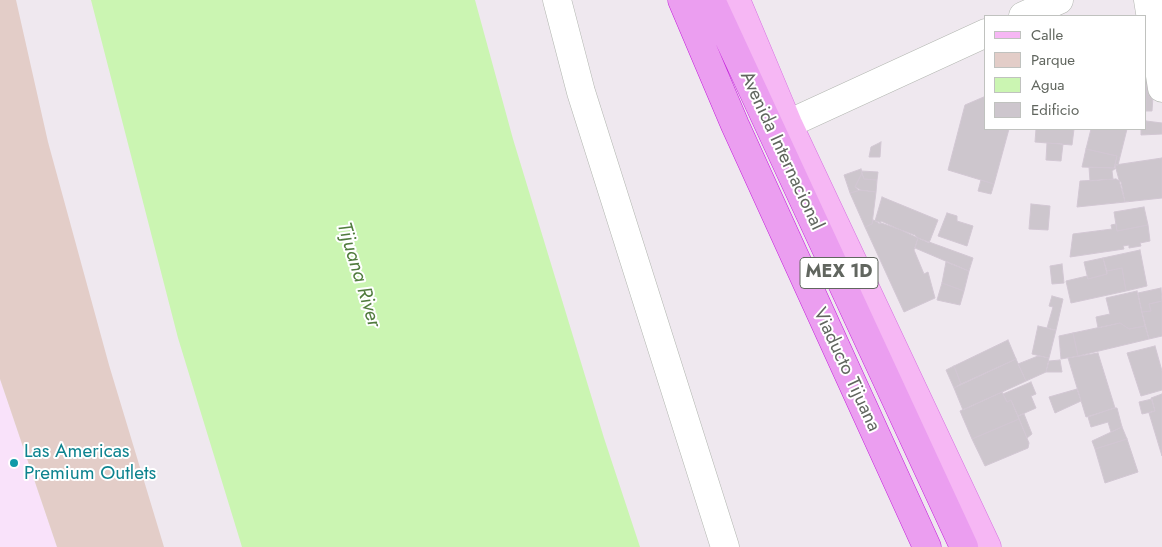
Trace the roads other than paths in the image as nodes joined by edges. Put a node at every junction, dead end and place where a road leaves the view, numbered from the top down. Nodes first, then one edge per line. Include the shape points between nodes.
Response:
1 (557, 0) edge
2 (670, 0) edge
3 (682, 0) edge
4 (705, 0) edge
5 (711, 0) edge
6 (736, 0) edge
7 (1059, 0) edge
8 (1148, 0) edge
9 (1025, 15) edge
10 (984, 35) edge
11 (1162, 88) edge
12 (788, 124) junction
13 (724, 547) edge
14 (913, 547) edge
15 (928, 547) edge
16 (949, 547) edge
17 (964, 547) edge
18 (987, 547) edge

1 - 13 street via 581,92
2 - 14 highway, MEX 1D via 731,150
3 - 15 highway, Viaducto Tijuana via 747,152
4 - 16 highway, Viaducto Tijuana via 756,126
5 - 17 highway, Avenida Internacional / MEX 1D
6 - 12 main road, Avenida Internacional
7 - 9 street
8 - 11 street
10 - 12 street
12 - 18 main road, Avenida Internacional

